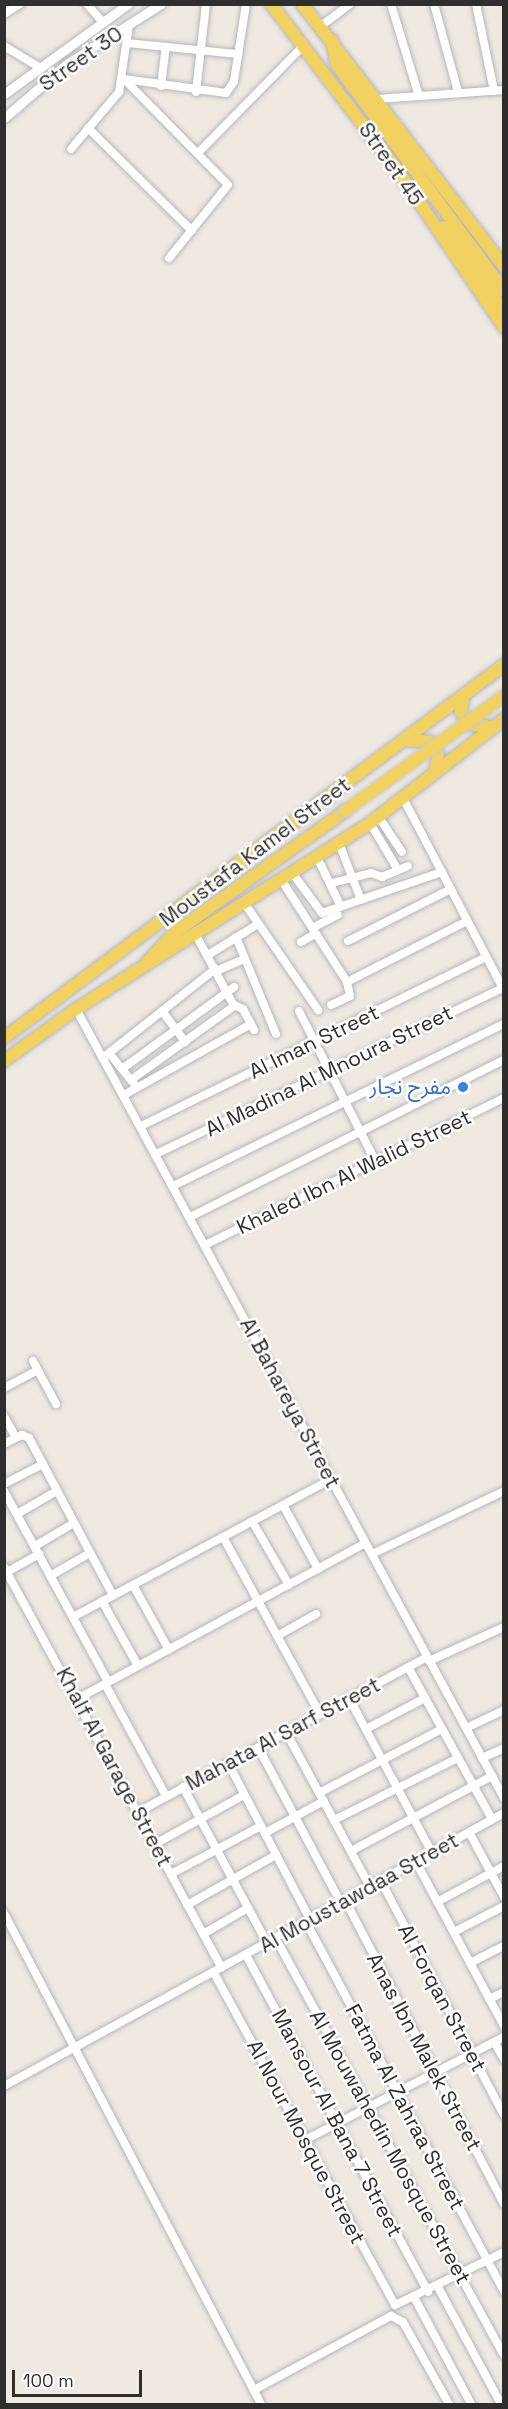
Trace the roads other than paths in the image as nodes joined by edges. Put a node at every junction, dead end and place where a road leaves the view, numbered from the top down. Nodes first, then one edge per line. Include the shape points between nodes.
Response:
1 (20, 4) edge
2 (87, 4) edge
3 (128, 4) edge
4 (162, 4) edge
5 (206, 4) edge
6 (246, 4) edge
7 (272, 4) edge
8 (302, 4) edge
9 (350, 4) edge
10 (392, 4) edge
11 (434, 4) edge
12 (476, 4) edge
13 (4, 14) edge
14 (102, 21) junction
15 (129, 25) junction
16 (321, 26) junction
17 (332, 39) junction
18 (127, 43) junction
19 (304, 45) junction
20 (4, 46) edge
21 (166, 47) junction
22 (201, 50) junction
23 (238, 54) junction
24 (37, 66) junction
25 (124, 79) junction
26 (161, 86) junction
27 (504, 90) edge
28 (494, 91) junction
29 (196, 92) junction
30 (458, 92) junction
31 (418, 93) junction
32 (4, 94) edge
33 (377, 99) junction
34 (4, 118) edge
35 (88, 128) junction
36 (70, 149) dead end
37 (198, 153) junction
38 (428, 217) junction
39 (192, 231) junction
40 (169, 258) dead end
41 (504, 266) edge
42 (481, 269) junction
43 (504, 291) edge
44 (504, 311) edge
45 (504, 327) edge
46 (504, 665) edge
47 (504, 696) edge
48 (464, 698) junction
49 (500, 721) edge
50 (406, 740) junction
51 (434, 773) junction
52 (403, 798) junction
53 (374, 820) junction
54 (339, 843) junction
55 (402, 852) dead end
56 (317, 857) junction
57 (408, 866) dead end
58 (398, 870) junction
59 (442, 872) junction
60 (293, 874) junction
61 (390, 874) junction
62 (354, 878) junction
63 (282, 881) junction
64 (332, 884) junction
65 (395, 889) junction
66 (451, 889) junction
67 (361, 900) junction
68 (245, 904) junction
69 (339, 911) junction
70 (467, 921) junction
71 (258, 924) junction
72 (313, 931) junction
73 (196, 935) junction
74 (237, 937) junction
75 (301, 942) dead end
76 (348, 942) dead end
77 (208, 955) junction
78 (486, 957) junction
79 (244, 959) junction
80 (145, 966) junction
81 (504, 969) edge
82 (216, 970) junction
83 (495, 973) junction
84 (349, 981) junction
85 (230, 989) junction
86 (503, 989) edge
87 (234, 1005) junction
88 (331, 1005) dead end
89 (76, 1009) junction
90 (162, 1011) junction
91 (299, 1011) dead end
92 (318, 1011) dead end
93 (504, 1024) edge
94 (176, 1029) junction
95 (276, 1034) dead end
96 (4, 1038) edge
97 (315, 1041) junction
98 (185, 1042) junction
99 (106, 1055) junction
100 (504, 1060) edge
101 (4, 1061) edge
102 (122, 1069) junction
103 (330, 1071) junction
104 (131, 1080) junction
105 (137, 1087) junction
106 (124, 1095) junction
107 (504, 1098) edge
108 (346, 1104) junction
109 (141, 1126) junction
110 (361, 1134) junction
111 (156, 1154) junction
112 (376, 1162) junction
113 (173, 1186) junction
114 (190, 1217) junction
115 (205, 1245) junction
116 (33, 1361) dead end
117 (38, 1370) junction
118 (4, 1388) edge
119 (56, 1404) dead end
120 (4, 1416) edge
121 (16, 1438) junction
122 (4, 1444) edge
123 (43, 1464) junction
124 (331, 1479) junction
125 (4, 1484) edge
126 (4, 1491) edge
127 (57, 1491) junction
128 (504, 1491) edge
129 (283, 1505) junction
130 (17, 1514) junction
131 (252, 1521) junction
132 (74, 1523) junction
133 (223, 1537) junction
134 (366, 1543) junction
135 (37, 1550) junction
136 (90, 1553) junction
137 (372, 1554) junction
138 (318, 1569) junction
139 (6, 1570) edge
140 (50, 1576) junction
141 (133, 1585) junction
142 (289, 1585) junction
143 (113, 1595) junction
144 (102, 1601) junction
145 (258, 1601) junction
146 (316, 1614) dead end
147 (73, 1617) junction
148 (504, 1627) edge
149 (277, 1636) junction
150 (168, 1650) junction
151 (428, 1659) junction
152 (138, 1666) junction
153 (408, 1667) junction
154 (106, 1683) junction
155 (349, 1698) junction
156 (425, 1698) junction
157 (77, 1699) junction
158 (504, 1710) edge
159 (320, 1714) junction
160 (466, 1728) junction
161 (366, 1729) junction
162 (442, 1729) junction
163 (286, 1732) junction
164 (258, 1747) junction
165 (504, 1748) edge
166 (458, 1758) junction
167 (482, 1758) junction
168 (382, 1760) junction
169 (228, 1763) junction
170 (492, 1776) junction
171 (474, 1786) junction
172 (183, 1787) junction
173 (398, 1788) junction
174 (319, 1793) junction
175 (244, 1795) junction
176 (166, 1796) junction
177 (504, 1798) edge
178 (324, 1802) junction
179 (138, 1812) junction
180 (504, 1813) edge
181 (295, 1817) junction
182 (413, 1818) junction
183 (200, 1819) junction
184 (492, 1819) junction
185 (334, 1820) junction
186 (263, 1829) junction
187 (470, 1832) junction
188 (155, 1844) junction
189 (217, 1850) junction
190 (351, 1851) junction
191 (432, 1852) junction
192 (276, 1855) junction
193 (416, 1862) junction
194 (504, 1866) edge
195 (491, 1873) junction
196 (171, 1874) junction
197 (233, 1879) junction
198 (381, 1881) junction
199 (370, 1887) junction
200 (504, 1897) edge
201 (343, 1902) junction
202 (437, 1902) junction
203 (188, 1905) junction
204 (504, 1906) edge
205 (248, 1908) junction
206 (4, 1913) edge
207 (308, 1921) junction
208 (454, 1932) junction
209 (203, 1934) junction
210 (276, 1939) junction
211 (267, 1943) junction
212 (504, 1946) edge
213 (246, 1955) junction
214 (470, 1963) junction
215 (218, 1970) junction
216 (504, 1992) edge
217 (489, 1999) junction
218 (504, 2026) edge
219 (504, 2037) edge
220 (494, 2042) junction
221 (78, 2047) junction
222 (472, 2054) junction
223 (504, 2059) edge
224 (435, 2073) junction
225 (4, 2086) edge
226 (397, 2092) junction
227 (368, 2108) junction
228 (504, 2115) edge
229 (337, 2124) junction
230 (305, 2140) junction
231 (504, 2204) edge
232 (504, 2252) edge
233 (487, 2260) junction
234 (460, 2275) junction
235 (438, 2287) junction
236 (428, 2292) junction
237 (504, 2292) edge
238 (415, 2299) junction
239 (504, 2355) edge
240 (254, 2390) junction
241 (261, 2404) edge
242 (449, 2404) edge
243 (471, 2404) edge
244 (501, 2404) edge

1 - 13 street
2 - 14 street
3 - 14 street, Street 30
4 - 15 street, Street 30
5 - 22 street
6 - 23 street
7 - 19 main road, Street 45
8 - 16 main road, Street 45
9 - 16 street
10 - 31 street
11 - 30 street
12 - 28 street
14 - 24 street, Street 30
15 - 18 street
15 - 34 street, Street 30 via 68,63
16 - 17 main road, Street 45
17 - 33 main road, Street 45
17 - 42 main road via 337,64
18 - 21 street
18 - 25 street
19 - 37 street
19 - 38 main road, Street 45
20 - 24 street
21 - 22 street
21 - 26 street
22 - 23 street
22 - 29 street
23 - 29 street via 234,81 226,93
24 - 32 street, Street 30
25 - 26 street
25 - 35 street
25 - 37 street
26 - 29 street
27 - 28 street
28 - 30 street
30 - 31 street
31 - 33 street
33 - 41 main road, Street 45
35 - 36 street
35 - 39 street
37 - 39 street via 228,185
38 - 42 main road via 446,229
38 - 45 main road, Street 45
39 - 40 street
42 - 43 main road
42 - 44 main road
46 - 48 main road, Moustafa Kamel Street
47 - 80 main road, bridge via 174,933
48 - 49 main road via 461,712 469,724 483,729
48 - 50 main road, Moustafa Kamel Street
49 - 51 main road, Moustafa Kamel Street
50 - 51 main road via 431,742 439,760
50 - 96 main road, Moustafa Kamel Street
51 - 52 main road, Moustafa Kamel Street
52 - 53 main road, Moustafa Kamel Street
52 - 59 street
53 - 54 main road, Moustafa Kamel Street
53 - 55 street
53 - 58 street
54 - 56 main road, Moustafa Kamel Street
54 - 62 street
56 - 60 main road, Moustafa Kamel Street
56 - 64 street
57 - 58 street
58 - 61 street
59 - 65 street
59 - 66 street
60 - 63 main road, Moustafa Kamel Street
60 - 69 street via 317,911
61 - 62 street
61 - 65 street
62 - 64 street
62 - 67 street
63 - 68 main road, Moustafa Kamel Street
63 - 72 street
64 - 69 street
65 - 67 street
66 - 70 street
66 - 76 street
67 - 69 street
68 - 71 street
68 - 73 main road, Moustafa Kamel Street
69 - 72 street
70 - 78 street
70 - 84 street
71 - 74 street
71 - 92 street
72 - 75 street
72 - 84 street
73 - 77 street
73 - 80 main road, Moustafa Kamel Street
74 - 77 street
74 - 79 street
77 - 82 street
78 - 83 street
78 - 97 street, Al Iman Street
79 - 82 street
79 - 95 street
80 - 89 main road, Moustafa Kamel Street
81 - 83 street
82 - 85 street
82 - 90 street
83 - 86 street
84 - 88 street via 351,995
85 - 87 street
85 - 94 street
86 - 103 street, Al Madina Al Mnoura Street
87 - 98 street
87 - 105 street via 243,1009 252,1027
89 - 99 street, Al Bahareya Street
89 - 101 main road, Moustafa Kamel Street
90 - 94 street
90 - 99 street
91 - 97 street
93 - 108 street
94 - 98 street
94 - 102 street
97 - 103 street
97 - 109 street, Al Iman Street
98 - 104 street
99 - 102 street
99 - 106 street, Al Bahareya Street
100 - 110 street
102 - 104 street
103 - 108 street
103 - 111 street, Al Madina Al Mnoura Street
104 - 105 street
105 - 106 street
106 - 109 street, Al Bahareya Street
107 - 112 street, Khaled Ibn Al Walid Street
108 - 110 street
108 - 113 street
109 - 111 street, Al Bahareya Street
110 - 112 street
110 - 114 street
111 - 113 street, Al Bahareya Street
112 - 115 street, Khaled Ibn Al Walid Street
113 - 114 street, Al Bahareya Street
114 - 115 street, Al Bahareya Street
115 - 124 street, Al Bahareya Street
116 - 117 street
117 - 118 street
117 - 119 street
120 - 121 street
121 - 122 street
121 - 123 street via 27,1436
123 - 125 street
123 - 127 street
124 - 129 street
124 - 134 street, Al Bahareya Street
126 - 130 street
127 - 130 street
127 - 132 street
128 - 137 street
129 - 131 street
129 - 138 street
130 - 135 street
131 - 133 street
131 - 142 street
132 - 135 street
132 - 136 street
133 - 141 street
133 - 145 street
134 - 137 street, Al Bahareya Street
134 - 138 street
135 - 139 street
135 - 140 street
136 - 140 street
136 - 143 street
137 - 151 street, Al Bahareya Street
138 - 142 street
139 - 157 street, Khalf Al Garage Street
140 - 147 street
141 - 143 street
141 - 150 street
142 - 145 street
143 - 144 street
144 - 147 street
144 - 152 street
145 - 149 street
145 - 150 street
146 - 149 street
147 - 154 street
148 - 151 street, Mahata Al Sarf Street
149 - 159 street
150 - 152 street
151 - 153 street, Mahata Al Sarf Street
151 - 160 street, Al Bahareya Street
152 - 154 street
153 - 155 street, Mahata Al Sarf Street
153 - 156 street
154 - 157 street
154 - 176 street
155 - 159 street, Mahata Al Sarf Street
155 - 161 street
156 - 161 street
156 - 162 street
157 - 179 street, Khalf Al Garage Street
158 - 160 street
159 - 163 street, Mahata Al Sarf Street
160 - 167 street, Al Bahareya Street
161 - 168 street
162 - 166 street
162 - 168 street
163 - 164 street, Mahata Al Sarf Street
163 - 174 street
164 - 169 street, Mahata Al Sarf Street
164 - 181 street, Anas Ibn Malek Street
165 - 167 street
166 - 171 street
166 - 173 street
167 - 170 street, Al Bahareya Street
168 - 173 street
168 - 174 street
169 - 172 street, Mahata Al Sarf Street
169 - 175 street, Fatma Al Zahraa Street
170 - 171 street
170 - 177 street, Al Bahareya Street
171 - 182 street
171 - 184 street
172 - 176 street, Mahata Al Sarf Street
172 - 183 street
173 - 182 street
173 - 185 street
174 - 178 street
175 - 183 street
175 - 186 street, Fatma Al Zahraa Street
176 - 179 street, Mahata Al Sarf Street
178 - 181 street
178 - 185 street
179 - 188 street, Khalf Al Garage Street
180 - 184 street, Al Moustawdaa Street
181 - 186 street
181 - 201 street, Anas Ibn Malek Street
182 - 190 street
182 - 191 street
183 - 188 street
183 - 189 street
184 - 187 street, Al Moustawdaa Street
185 - 190 street
186 - 189 street
186 - 192 street, Fatma Al Zahraa Street
187 - 191 street, Al Moustawdaa Street
187 - 195 street
188 - 196 street, Khalf Al Garage Street
189 - 196 street
189 - 197 street
190 - 199 street
191 - 193 street, Al Moustawdaa Street
192 - 197 street
192 - 207 street, Fatma Al Zahraa Street
193 - 198 street, Al Moustawdaa Street
193 - 202 street
194 - 195 street
195 - 200 street
195 - 202 street
196 - 203 street, Khalf Al Garage Street
197 - 203 street
197 - 205 street
198 - 199 street, Al Moustawdaa Street
198 - 222 street, Al Forqan Street
199 - 201 street, Al Moustawdaa Street
201 - 207 street, Al Moustawdaa Street
201 - 224 street, Anas Ibn Malek Street
202 - 208 street
203 - 209 street, Khalf Al Garage Street
204 - 208 street
205 - 209 street
205 - 211 street
206 - 221 street
207 - 210 street, Al Moustawdaa Street
207 - 226 street, Fatma Al Zahraa Street
208 - 214 street
209 - 215 street, Khalf Al Garage Street
210 - 211 street, Al Moustawdaa Street
210 - 227 street, Al Mouwahedin Mosque Street
211 - 213 street, Al Moustawdaa Street
212 - 214 street
213 - 215 street, Al Moustawdaa Street
213 - 229 street, Mansour Al Bana 7 Street
214 - 217 street
215 - 221 street, Al Moustawdaa Street
215 - 230 street, Al Nour Mosque Street
216 - 217 street
217 - 218 street
219 - 220 street
220 - 222 street
220 - 223 street
221 - 225 street, Al Moustawdaa Street
221 - 240 street
222 - 224 street
222 - 228 street, Al Forqan Street
224 - 226 street
224 - 231 street, Anas Ibn Malek Street
226 - 227 street
226 - 233 street, Fatma Al Zahraa Street
227 - 229 street
227 - 234 street, Al Mouwahedin Mosque Street
229 - 230 street
229 - 236 street, Mansour Al Bana 7 Street
230 - 238 street, Al Nour Mosque Street via 394,2304 402,2306
232 - 233 street
233 - 234 street
233 - 237 street, Fatma Al Zahraa Street
234 - 235 street
234 - 239 street, Al Mouwahedin Mosque Street
235 - 236 street
235 - 244 street
236 - 238 street
238 - 243 street
240 - 241 street
240 - 242 street via 391,2316 403,2322

